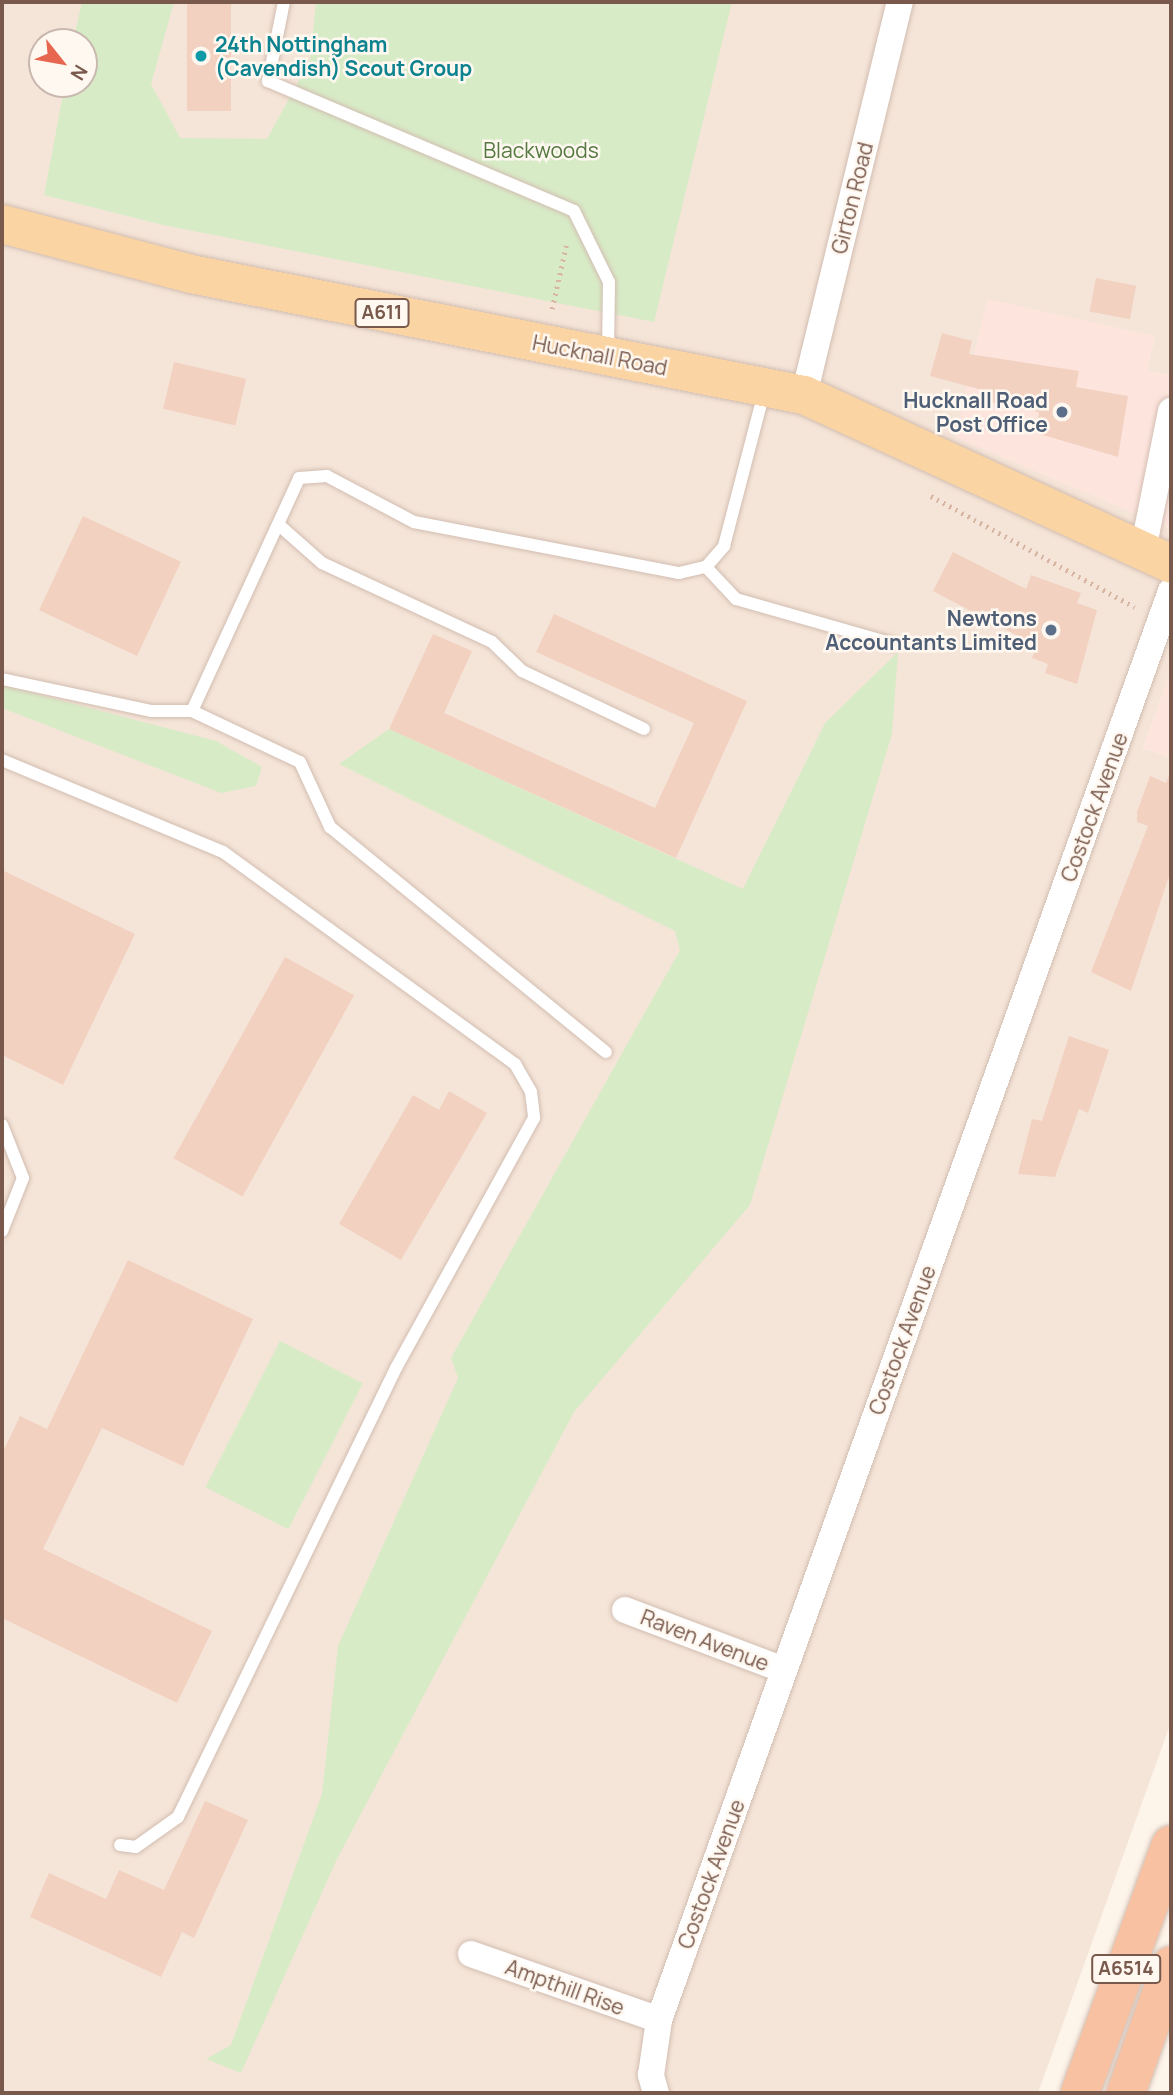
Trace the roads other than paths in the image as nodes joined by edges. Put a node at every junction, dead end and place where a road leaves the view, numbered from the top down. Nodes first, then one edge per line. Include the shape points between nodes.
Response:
1 (284, 2) edge
2 (900, 2) edge
3 (2, 224) edge
4 (607, 356) junction
5 (765, 387) junction
6 (804, 395) junction
7 (1171, 411) edge
8 (279, 525) junction
9 (1157, 557) edge
10 (706, 567) junction
11 (1171, 591) edge
12 (894, 644) dead end
13 (2, 678) edge
14 (192, 711) junction
15 (644, 729) dead end
16 (2, 760) edge
17 (606, 1052) dead end
18 (2, 1125) edge
19 (2, 1231) edge
20 (625, 1610) dead end
21 (784, 1670) junction
22 (120, 1845) dead end
23 (1171, 1845) edge
24 (471, 1954) dead end
25 (1171, 1966) edge
26 (659, 2020) junction
27 (656, 2093) edge
28 (1080, 2093) edge
29 (1126, 2093) edge

1 - 4 lane via 268,81 574,211 609,282 613,314
2 - 6 street, Girton Road
3 - 4 main road, Hucknall Road / A611 via 191,274
4 - 5 main road, Hucknall Road / A611
5 - 6 main road, Hucknall Road / A611
5 - 10 lane via 724,546
6 - 9 main road, Hucknall Road / A611
7 - 9 street
8 - 10 lane via 299,478 314,474 414,522 679,573
8 - 14 lane
8 - 15 lane via 322,563 492,642 522,671
10 - 12 lane via 736,599
11 - 21 street, Costock Avenue
13 - 14 lane via 151,711
14 - 17 lane via 300,762 331,827
16 - 22 lane via 223,852 515,1064 531,1092 534,1118 396,1368 178,1816 136,1847
18 - 19 lane via 23,1178
20 - 21 street, Raven Avenue
21 - 26 street, Costock Avenue
23 - 28 highway, A6514
24 - 26 street, Ampthill Rise
25 - 29 highway, A6514
26 - 27 street, Costock Avenue

